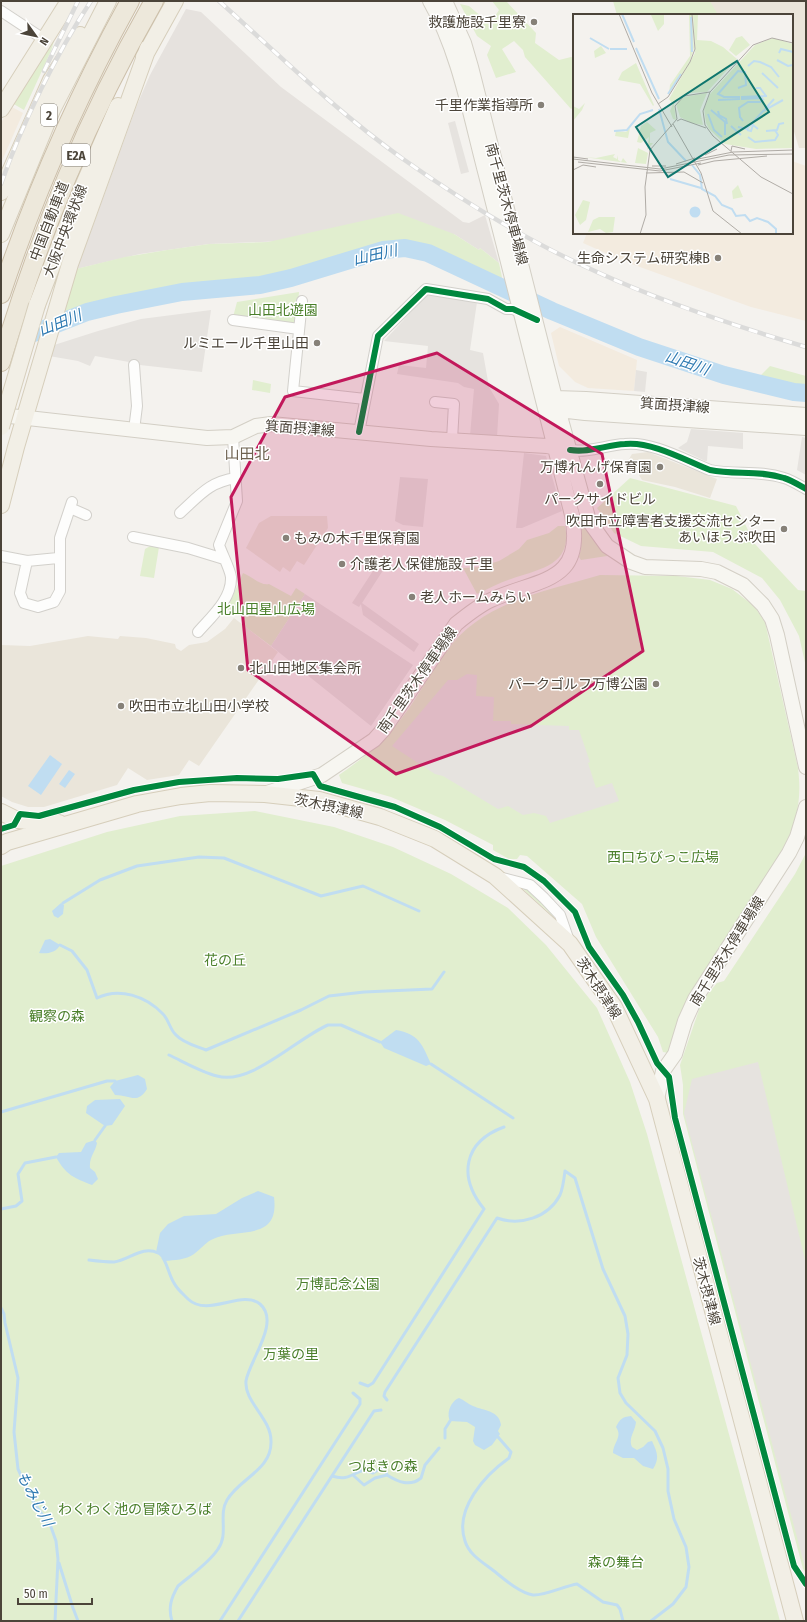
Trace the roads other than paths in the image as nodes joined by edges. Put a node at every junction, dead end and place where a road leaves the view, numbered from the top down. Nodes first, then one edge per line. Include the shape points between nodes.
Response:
1 (69, 1) edge
2 (103, 1) edge
3 (108, 1) edge
4 (130, 1) edge
5 (154, 1) edge
6 (175, 1) edge
7 (430, 1) edge
8 (445, 1) edge
9 (1, 11) edge
10 (45, 40) junction
11 (148, 48) junction
12 (1, 109) edge
13 (1, 192) edge
14 (1, 234) edge
15 (1, 294) edge
16 (302, 301) dead end
17 (528, 313) junction
18 (233, 320) dead end
19 (299, 330) junction
20 (1, 362) edge
21 (134, 365) dead end
22 (365, 399) junction
23 (436, 402) dead end
24 (553, 404) junction
25 (1, 415) edge
26 (806, 415) edge
27 (25, 417) junction
28 (1, 427) edge
29 (806, 428) edge
30 (134, 430) junction
31 (359, 432) junction
32 (233, 437) junction
33 (452, 440) junction
34 (555, 447) junction
35 (570, 450) junction
36 (236, 478) junction
37 (806, 489) edge
38 (1, 505) edge
39 (180, 513) dead end
40 (86, 515) dead end
41 (133, 537) dead end
42 (1, 556) edge
43 (58, 558) junction
44 (224, 559) junction
45 (27, 561) junction
46 (198, 632) dead end
47 (806, 767) edge
48 (265, 794) junction
49 (806, 807) edge
50 (1, 812) edge
51 (69, 823) junction
52 (3, 843) edge
53 (657, 1099) junction
54 (795, 1621) edge

1 - 10 main road
2 - 13 main road, 2 via 51,80
3 - 14 main road, 2 via 52,110
4 - 15 highway, 中国自動車道 / E2A via 88,79 49,164
5 - 20 highway, 中国自動車道 / E2A via 132,39 85,134 49,219
6 - 11 main road, 大阪中央環状線
7 - 17 main road, 南千里茨木停車場線 via 452,48 516,288
8 - 17 main road, 南千里茨木停車場線 via 464,43 471,67 530,294
9 - 10 street
10 - 12 main road
11 - 27 main road via 89,209 57,305
11 - 28 main road, 大阪中央環状線, bridge via 109,124 57,248 37,305
16 - 19 street
17 - 22 street via 506,309 488,299 426,289 378,336
17 - 24 main road, 南千里茨木停車場線
18 - 19 street
19 - 22 street via 293,391
21 - 30 street via 137,406
22 - 31 street
23 - 33 street via 454,404
24 - 26 main road, 箕面摂津線
24 - 29 main road, 箕面摂津線
24 - 34 main road
24 - 35 main road
25 - 27 main road, 箕面摂津線
27 - 30 main road, 箕面摂津線
27 - 38 main road
30 - 32 main road, 箕面摂津線 via 207,438
31 - 32 main road, 箕面摂津線 via 267,424 256,426
31 - 33 main road, 箕面摂津線
32 - 36 street
33 - 34 main road, 箕面摂津線
34 - 35 main road, 箕面摂津線
34 - 48 main road, 南千里茨木停車場線 via 575,532 572,555 565,567 553,577 490,600 456,624 374,740 316,778
35 - 37 street via 580,452 640,444 710,470 759,473 784,478
35 - 47 main road via 589,521 607,546 645,567 717,572 743,585 763,605 772,619 777,635
36 - 39 street via 221,480 210,486
36 - 44 street via 237,501 219,545
40 - 43 street via 71,505 60,538
41 - 44 street via 188,548
42 - 45 street
43 - 45 street
43 - 45 street via 60,591 54,602 38,607 24,603 20,593
44 - 46 street via 231,576 229,590 222,604
48 - 51 main road, 茨木摂津線 via 210,793 180,796 137,804
48 - 53 main road, 茨木摂津線 via 319,800 380,817 435,839 495,876 570,944 614,1007
49 - 53 main road, 南千里茨木停車場線 via 789,853 695,999 675,1054 663,1071
50 - 51 main road via 17,820
51 - 52 main road, 茨木摂津線
53 - 54 main road, 茨木摂津線

